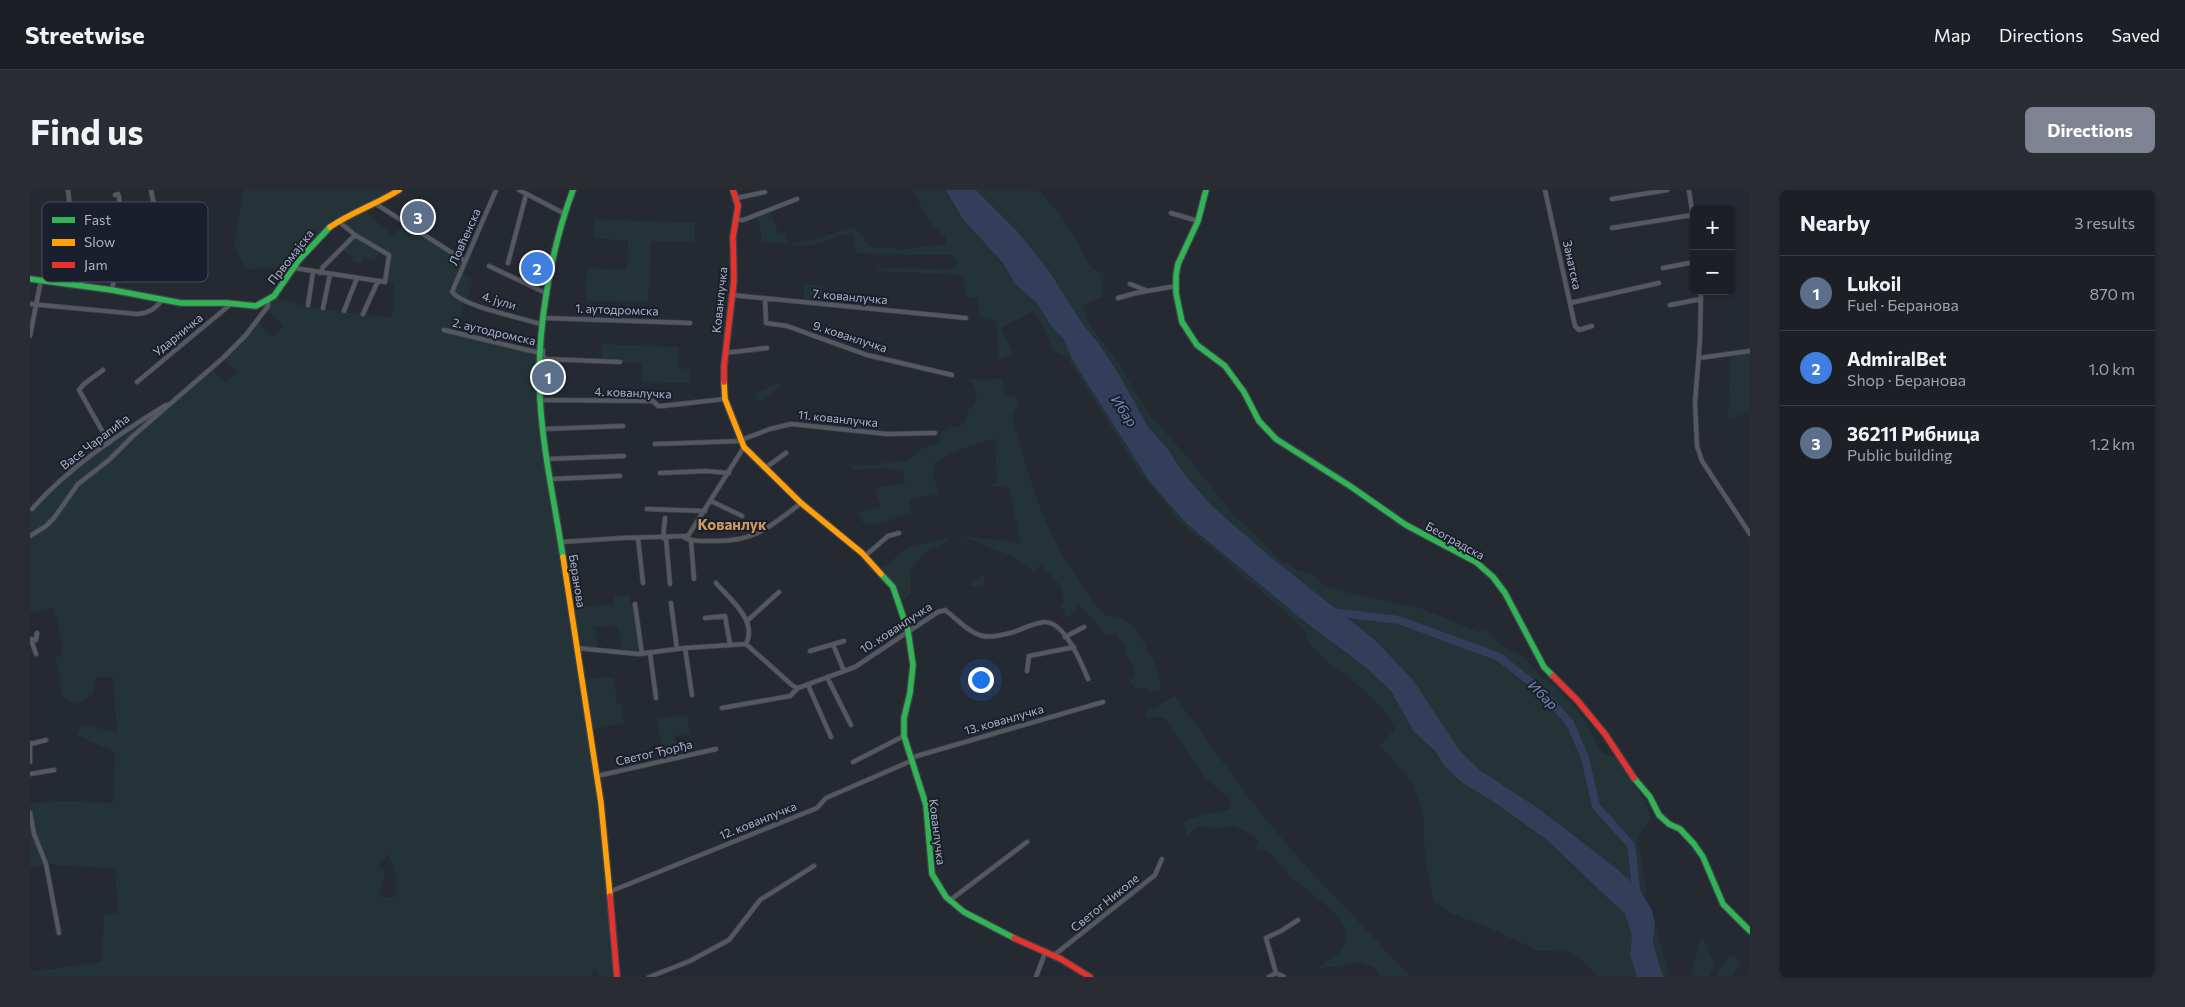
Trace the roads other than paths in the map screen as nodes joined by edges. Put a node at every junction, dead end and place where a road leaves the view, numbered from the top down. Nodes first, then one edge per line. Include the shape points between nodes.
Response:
1 (496, 190) edge
2 (519, 190) edge
3 (573, 190) edge
4 (733, 190) edge
5 (1206, 190) edge
6 (1545, 190) edge
7 (1667, 190) edge
8 (1689, 190) edge
9 (396, 191) edge
10 (765, 192) dead end
11 (115, 195) dead end
12 (526, 195) junction
13 (737, 198) junction
14 (797, 199) dead end
15 (1612, 199) dead end
16 (120, 202) edge
17 (376, 204) junction
18 (1691, 205) edge
19 (1171, 213) dead end
20 (565, 214) junction
21 (1690, 215) edge
22 (736, 220) junction
23 (338, 221) junction
24 (1198, 222) junction
25 (1612, 228) dead end
26 (355, 235) junction
27 (465, 261) junction
28 (508, 263) dead end
29 (1690, 263) edge
30 (489, 266) dead end
31 (294, 268) junction
32 (1663, 268) dead end
33 (313, 272) junction
34 (320, 273) junction
35 (330, 274) junction
36 (357, 278) junction
37 (30, 279) edge
38 (40, 280) joint
39 (378, 281) junction
40 (54, 282) edge
41 (81, 282) edge
42 (113, 282) edge
43 (1659, 283) dead end
44 (1130, 284) dead end
45 (82, 286) junction
46 (1176, 286) junction
47 (112, 290) junction
48 (1148, 290) junction
49 (452, 292) joint
50 (548, 294) junction
51 (732, 295) junction
52 (1701, 295) edge
53 (765, 298) junction
54 (1118, 298) dead end
55 (1701, 299) junction
56 (162, 300) junction
57 (268, 300) junction
58 (1570, 303) junction
59 (30, 304) edge
60 (36, 304) junction
61 (231, 304) junction
62 (308, 305) dead end
63 (1670, 305) dead end
64 (323, 308) dead end
65 (344, 311) dead end
66 (363, 314) dead end
67 (544, 318) junction
68 (966, 318) dead end
69 (690, 323) dead end
70 (1592, 326) dead end
71 (542, 328) junction
72 (444, 330) dead end
73 (30, 336) edge
74 (767, 348) dead end
75 (1750, 350) edge
76 (540, 353) junction
77 (725, 353) junction
78 (1699, 358) junction
79 (620, 362) dead end
80 (103, 370) dead end
81 (952, 375) dead end
82 (136, 382) dead end
83 (175, 399) junction
84 (725, 399) junction
85 (539, 400) junction
86 (623, 426) dead end
87 (543, 429) junction
88 (936, 433) dead end
89 (109, 443) junction
90 (742, 443) junction
91 (655, 444) dead end
92 (786, 453) dead end
93 (624, 456) dead end
94 (548, 459) junction
95 (766, 468) junction
96 (728, 473) junction
97 (660, 474) dead end
98 (620, 476) dead end
99 (551, 479) junction
100 (711, 501) junction
101 (801, 503) junction
102 (32, 508) dead end
103 (647, 509) dead end
104 (705, 510) junction
105 (742, 516) dead end
106 (665, 518) dead end
107 (899, 533) dead end
108 (1750, 534) edge
109 (30, 536) edge
110 (638, 538) junction
111 (664, 538) junction
112 (685, 538) junction
113 (691, 540) junction
114 (561, 542) junction
115 (865, 556) junction
116 (694, 579) dead end
117 (643, 583) dead end
118 (716, 583) dead end
119 (670, 584) dead end
120 (779, 592) dead end
121 (671, 603) dead end
122 (634, 604) dead end
123 (705, 618) dead end
124 (747, 621) junction
125 (1084, 627) dead end
126 (908, 631) junction
127 (38, 634) dead end
128 (1065, 637) junction
129 (30, 639) edge
130 (844, 641) dead end
131 (730, 644) junction
132 (746, 644) junction
133 (832, 644) junction
134 (1074, 647) junction
135 (578, 648) junction
136 (685, 648) junction
137 (678, 649) junction
138 (810, 651) dead end
139 (650, 653) junction
140 (36, 654) dead end
141 (642, 654) junction
142 (844, 671) junction
143 (1026, 671) dead end
144 (827, 677) junction
145 (1088, 679) dead end
146 (808, 685) junction
147 (798, 688) junction
148 (692, 695) dead end
149 (656, 698) dead end
150 (1103, 702) dead end
151 (722, 708) dead end
152 (851, 725) dead end
153 (904, 736) junction
154 (831, 737) dead end
155 (46, 740) dead end
156 (30, 743) edge
157 (716, 749) dead end
158 (911, 760) junction
159 (30, 762) edge
160 (853, 762) dead end
161 (54, 770) dead end
162 (30, 774) edge
163 (597, 776) junction
164 (30, 813) edge
165 (1028, 842) dead end
166 (1162, 860) dead end
167 (814, 866) dead end
168 (609, 892) junction
169 (949, 901) junction
170 (1298, 920) dead end
171 (1750, 931) edge
172 (59, 933) dead end
173 (1045, 953) junction
174 (1053, 956) junction
175 (1276, 973) junction
176 (617, 977) edge
177 (649, 977) edge
178 (1036, 977) edge
179 (1090, 977) edge
180 (1269, 977) edge
181 (1284, 977) edge

1 - 27 street, Ловћенска
2 - 12 street
3 - 20 street, Беранова
4 - 13 street, Кованлучка
5 - 24 street, Београдска
6 - 58 street, Занатска
7 - 15 street
8 - 18 street
9 - 17 street, Првомајска
10 - 13 street
11 - 16 street via 118,194
12 - 20 street
12 - 28 street
13 - 22 street, Кованлучка
14 - 22 street
17 - 23 street, Првомајска
17 - 27 street
19 - 24 street
20 - 50 street, Беранова
21 - 25 street
22 - 51 street, Кованлучка
23 - 26 street
23 - 31 street, Првомајска via 320,235
24 - 46 street, Београдска via 1178,264
26 - 34 street
26 - 39 street via 389,254 385,282
27 - 49 street, Ловћенска
29 - 32 street
30 - 50 street
31 - 33 street
31 - 57 street, Првомајска via 277,293
33 - 34 street
33 - 62 street
34 - 35 street
35 - 36 street
35 - 64 street
36 - 39 street
36 - 65 street
37 - 38 street, Првомајска
38 - 60 street
39 - 66 street
40 - 45 street, Првомајска
41 - 45 street
42 - 47 street
43 - 58 street
44 - 48 street
45 - 47 street, Првомајска
46 - 48 street
46 - 171 street, Београдска via 1177,303 1185,328 1197,345 1225,366 1259,421 1276,439 1406,525 1476,562 1493,577 1505,593 1544,667 1577,700 1604,734 1659,815 1680,829 1694,844 1724,904
47 - 56 street, Првомајска
48 - 54 street
49 - 71 street, 4. јули via 476,305
50 - 67 street, Беранова
51 - 53 street, 7. кованлучка
51 - 77 street, Кованлучка
52 - 55 street
53 - 68 street, 7. кованлучка
53 - 81 street, 9. кованлучка via 766,323 788,326 867,355
55 - 63 street
55 - 78 street
56 - 60 street via 147,313 137,314
56 - 61 street, Првомајска via 181,304
57 - 61 street, Првомајска via 254,306
57 - 83 street via 268,306 246,335
58 - 70 street, Занатска via 1575,326 1579,330
59 - 60 street
60 - 73 street
61 - 82 street, Ударничка
67 - 69 street, 1. аутодромска
67 - 71 street, Беранова
71 - 76 street, Беранова
71 - 79 street via 543,357 547,359
72 - 76 street, 2. аутодромска
74 - 77 street
75 - 78 street
76 - 85 street, Беранова
77 - 84 street, Кованлучка
78 - 108 street via 1695,403 1699,454
80 - 89 street via 79,390
83 - 89 street, Васе Чарапића
83 - 109 street, Васе Чарапића via 78,484 46,526
84 - 85 street, 4. кованлучка via 662,406 653,401
84 - 90 street, Кованлучка
85 - 87 street, Беранова
86 - 87 street
87 - 94 street, Беранова
88 - 90 street, 11. кованлучка via 887,434 791,424 770,429
89 - 102 street, Васе Чарапића via 50,489
90 - 91 street, 11. кованлучка
90 - 95 street, Кованлучка
90 - 96 street
92 - 95 street
93 - 94 street
94 - 99 street, Беранова
95 - 101 street, Кованлучка
96 - 97 street
96 - 100 street
98 - 99 street
99 - 114 street, Беранова
100 - 104 street
100 - 105 street
101 - 113 street via 763,530 742,540
101 - 115 street, Кованлучка
103 - 104 street
104 - 112 street via 692,534
106 - 111 street
107 - 115 street via 888,536
110 - 111 street
110 - 114 street
110 - 117 street
111 - 112 street
111 - 119 street
112 - 113 street
113 - 116 street
114 - 135 street, Беранова
115 - 126 street, Кованлучка via 893,587
118 - 124 street
120 - 124 street
121 - 137 street
122 - 141 street
123 - 131 street via 725,616
124 - 132 street via 751,634
125 - 128 street
126 - 128 street, 10. кованлучка via 945,610 982,636 1013,633 1046,622 1053,624
126 - 142 street, 10. кованлучка via 860,664
126 - 153 street, Кованлучка via 913,665
127 - 129 street via 36,640
128 - 134 street, 10. кованлучка
129 - 140 street
130 - 133 street, 10. кованлучка
131 - 132 street
131 - 136 street
132 - 147 street
133 - 138 street, 10. кованлучка
133 - 142 street
134 - 143 street via 1029,656
134 - 145 street, 10. кованлучка
135 - 141 street
135 - 163 street, Беранова
136 - 137 street
136 - 148 street
137 - 139 street
139 - 141 street
139 - 149 street
142 - 144 street, 10. кованлучка
144 - 146 street, 10. кованлучка
144 - 152 street
146 - 147 street, 10. кованлучка
146 - 154 street
147 - 151 street, 10. кованлучка via 790,696
150 - 158 street, 13. кованлучка
153 - 158 street, Кованлучка
153 - 160 street
155 - 156 street
156 - 159 street
157 - 163 street, Светог Ђорђа
158 - 168 street, 12. кованлучка via 826,798 817,808
158 - 169 street, Кованлучка via 926,805 932,874
161 - 162 street
163 - 168 street, Беранова
164 - 172 street via 46,864
165 - 169 street
166 - 174 street, Светог Николе via 1155,875
167 - 177 street via 760,900 729,940 690,961
168 - 176 street, Беранова
169 - 173 street, Кованлучка via 971,918
170 - 175 street via 1266,938
173 - 174 street, Кованлучка
173 - 178 street
174 - 179 street, Кованлучка
175 - 180 street
175 - 181 street

